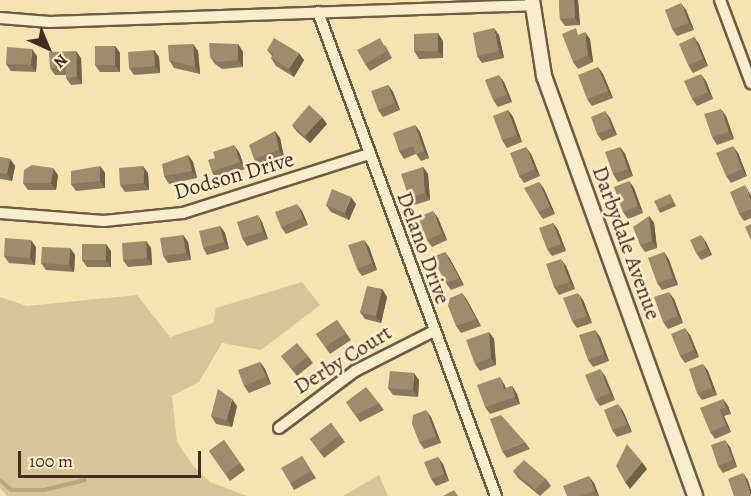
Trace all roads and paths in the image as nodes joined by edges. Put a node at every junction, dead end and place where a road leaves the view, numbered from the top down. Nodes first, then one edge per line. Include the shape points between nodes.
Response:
1 (720, 0) edge
2 (532, 3) edge
3 (318, 12) junction
4 (0, 18) edge
5 (751, 83) edge
6 (369, 154) junction
7 (0, 213) edge
8 (432, 332) junction
9 (279, 428) dead end
10 (496, 496) edge
11 (695, 496) edge

1 - 5 street
2 - 3 street
2 - 11 street, Darbydale Avenue via 544,76
3 - 4 street via 50,22
3 - 6 street, Delano Drive
6 - 7 street, Dodson Drive via 183,213 104,221
6 - 8 street, Delano Drive
8 - 9 street, Derby Court via 355,370
8 - 10 street, Delano Drive

